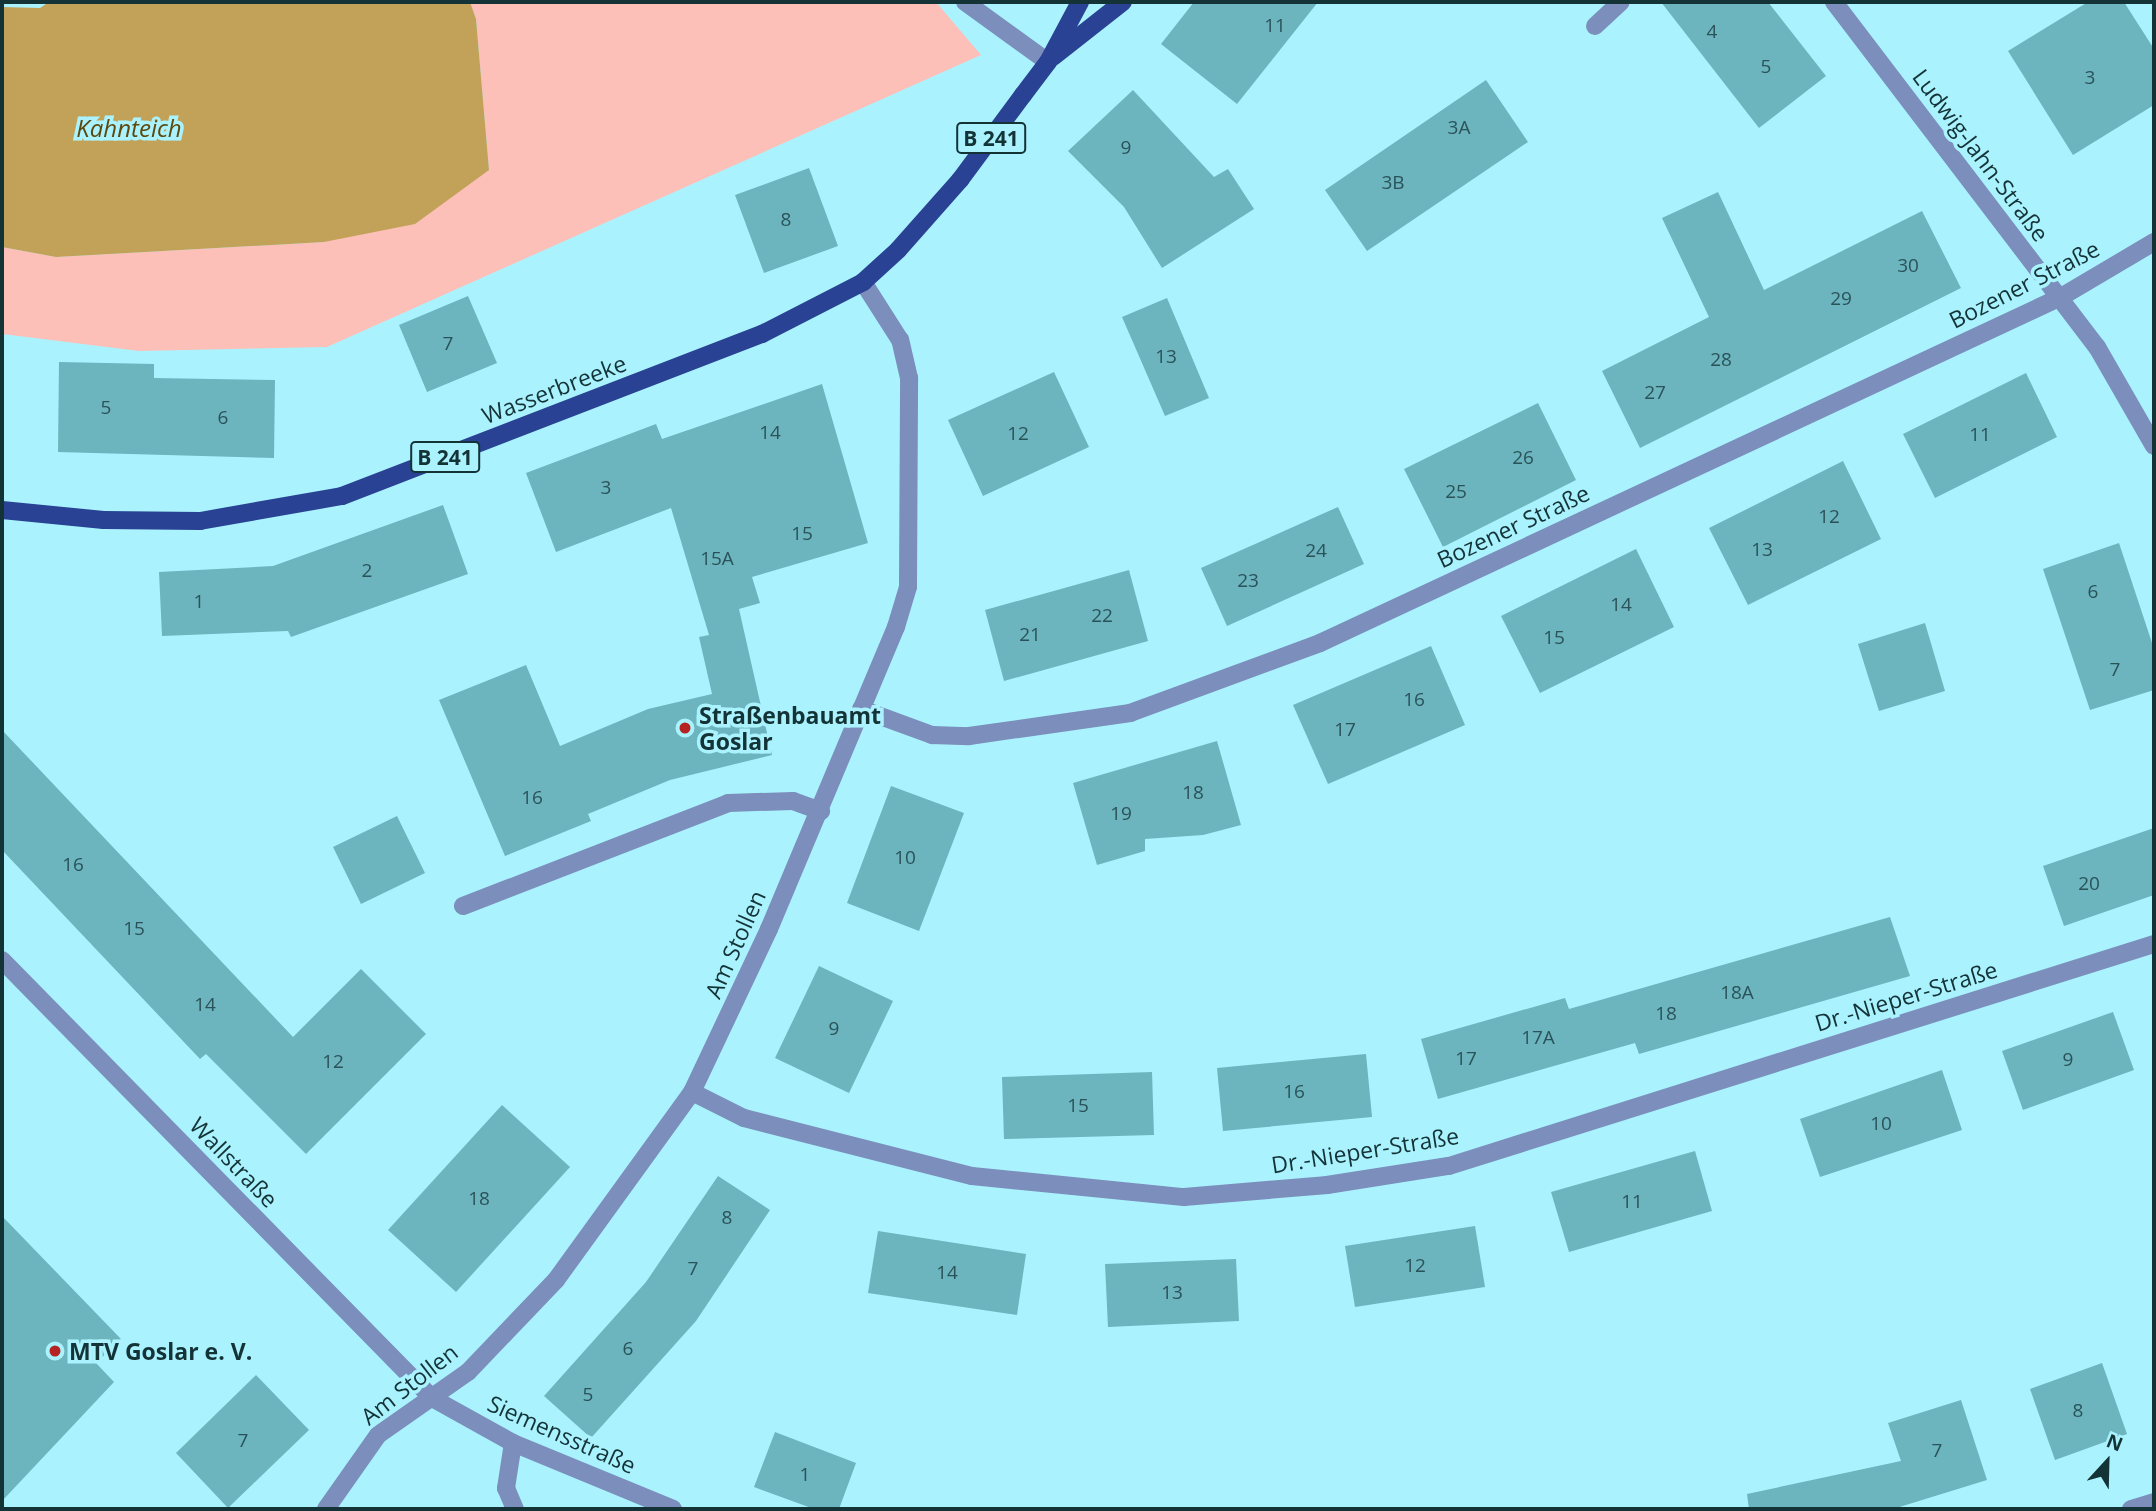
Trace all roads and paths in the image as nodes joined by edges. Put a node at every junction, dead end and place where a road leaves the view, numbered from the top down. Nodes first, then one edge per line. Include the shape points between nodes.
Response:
1 (965, 2) edge
2 (1080, 2) edge
3 (1123, 2) edge
4 (1621, 2) edge
5 (1834, 2) edge
6 (1595, 26) dead end
7 (1048, 62) junction
8 (2154, 242) edge
9 (863, 282) junction
10 (2061, 297) junction
11 (2154, 446) edge
12 (2, 510) edge
13 (861, 709) junction
14 (821, 811) junction
15 (463, 906) dead end
16 (2154, 944) edge
17 (2, 960) edge
18 (692, 1092) junction
19 (432, 1398) junction
20 (513, 1443) junction
21 (2154, 1502) edge
22 (326, 1509) edge
23 (515, 1509) edge
24 (673, 1509) edge
25 (2131, 1509) edge

1 - 7 street
2 - 7 main road, B 241
3 - 7 main road, B 241
4 - 6 street
5 - 10 street, Ludwig-Jahn-Straße
7 - 9 main road, B 241 via 960,180
8 - 10 street, Bozener Straße
9 - 12 main road, Wasserbreeke / B 241 via 762,334 342,496 200,521 104,520
9 - 13 street, Am Stollen via 900,340 909,378 910,530 908,587
10 - 11 street, Ludwig-Jahn-Straße via 2097,346
10 - 13 street, Bozener Straße via 1320,643 1130,713 969,736 932,735
13 - 14 street, Am Stollen
14 - 15 street via 793,801 728,803
14 - 18 street, Am Stollen via 737,1003
16 - 18 street, Dr.-Nieper-Straße via 1449,1166 1327,1185 1184,1197 972,1176 744,1118
17 - 19 street, Wallstraße
18 - 19 street, Am Stollen via 556,1280 468,1372
19 - 20 street, Siemensstraße
19 - 22 street, Am Stollen via 378,1435
20 - 23 street via 506,1488
20 - 24 street, Siemensstraße
21 - 25 street

